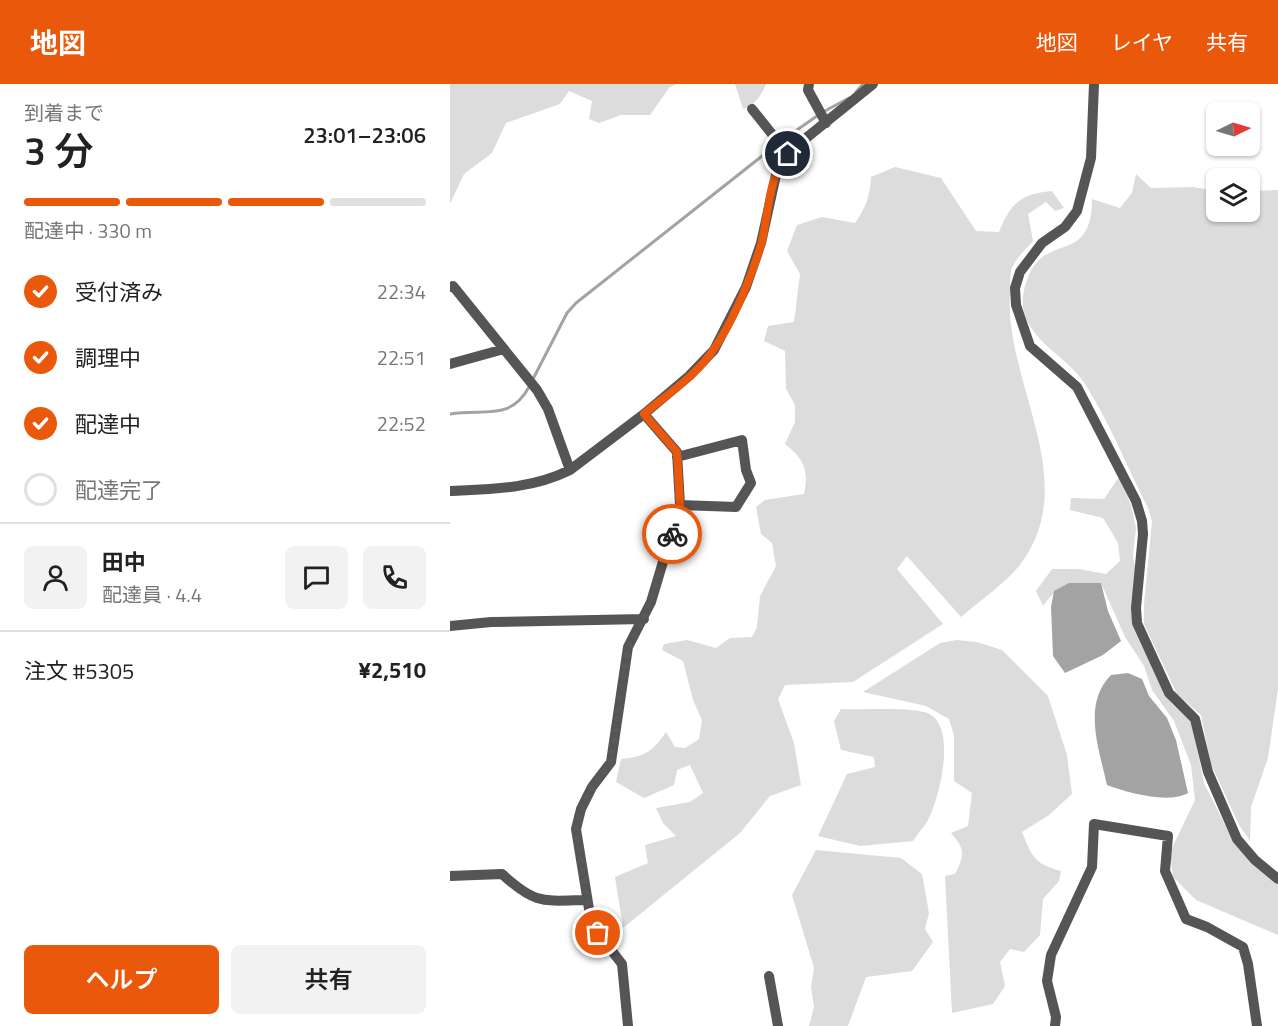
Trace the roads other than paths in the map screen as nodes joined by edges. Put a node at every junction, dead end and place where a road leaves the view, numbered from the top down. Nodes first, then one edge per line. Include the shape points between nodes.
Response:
1 (809, 84) edge
2 (873, 84) edge
3 (1094, 84) edge
4 (752, 110) dead end
5 (820, 125) junction
6 (785, 151) junction
7 (450, 286) edge
8 (504, 350) junction
9 (450, 364) edge
10 (644, 414) junction
11 (677, 457) junction
12 (570, 470) junction
13 (450, 491) edge
14 (680, 505) junction
15 (644, 619) junction
16 (450, 626) edge
17 (450, 876) edge
18 (1278, 879) edge
19 (587, 900) junction
20 (769, 976) dead end
21 (628, 1026) edge
22 (778, 1026) edge
23 (1055, 1026) edge
24 (1257, 1026) edge

1 - 5 street
2 - 5 street
3 - 18 street via 1091,158 1080,202 1065,227 1042,243 1020,272 1015,288 1016,305 1030,346 1077,387 1136,501 1143,534 1137,622 1169,693 1195,719 1208,772 1237,839
4 - 6 street
5 - 6 street
6 - 10 street via 746,287 714,350
7 - 8 street
8 - 9 street
8 - 12 street via 548,409
10 - 11 street via 677,452
10 - 12 street
11 - 14 street
11 - 14 street via 742,440 751,483 735,507
12 - 13 street via 520,487
14 - 15 street
15 - 16 street via 503,621
15 - 19 street via 628,647 611,762 592,787 576,830
17 - 19 street via 502,874 540,902
19 - 21 street via 598,933 622,964
20 - 22 street
23 - 24 street via 1047,981 1051,955 1092,867 1094,824 1168,836 1164,871 1185,919 1243,947

